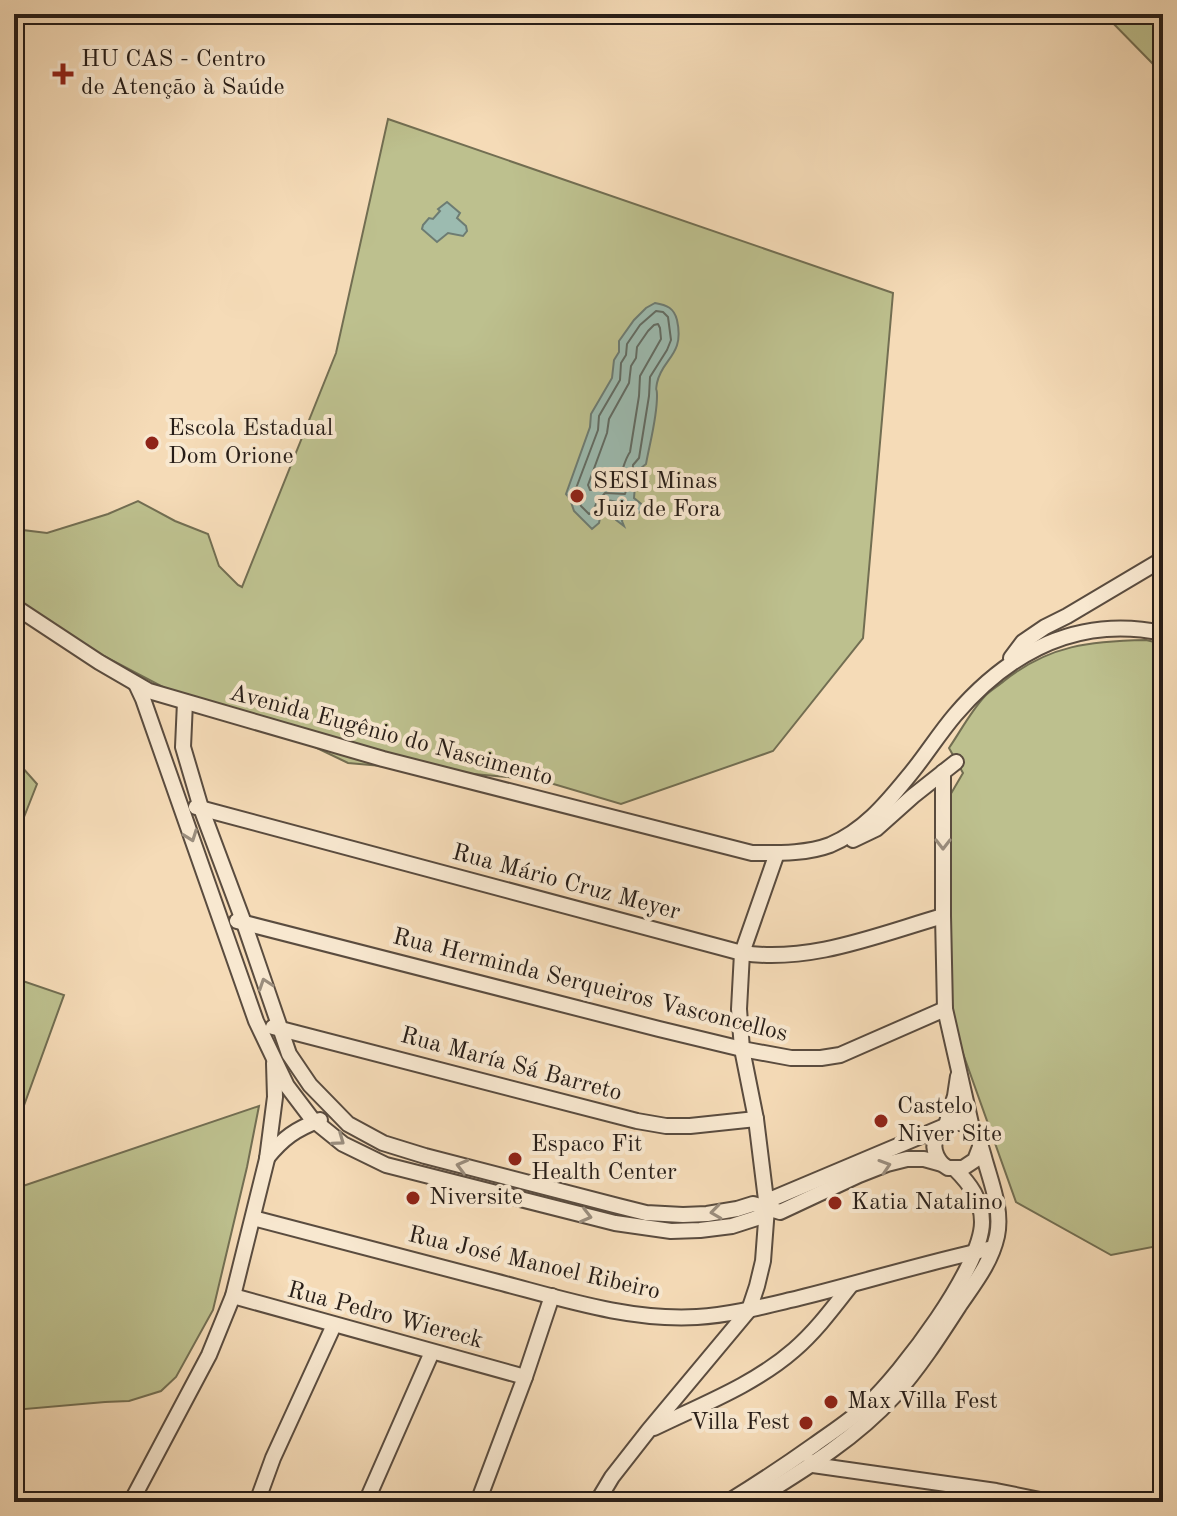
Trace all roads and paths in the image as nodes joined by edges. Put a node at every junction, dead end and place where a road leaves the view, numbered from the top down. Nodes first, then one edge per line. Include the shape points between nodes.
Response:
1 (1163, 559) edge
2 (14, 606) edge
3 (1163, 633) edge
4 (1006, 665) junction
5 (136, 684) junction
6 (185, 702) junction
7 (182, 737) junction
8 (156, 738) junction
9 (956, 762) dead end
10 (917, 766) junction
11 (943, 772) junction
12 (179, 804) junction
13 (201, 808) junction
14 (829, 845) junction
15 (777, 853) junction
16 (943, 916) junction
17 (220, 918) junction
18 (244, 923) junction
19 (742, 953) junction
20 (945, 1009) junction
21 (258, 1025) junction
22 (280, 1027) junction
23 (742, 1049) junction
24 (274, 1059) junction
25 (958, 1068) junction
26 (337, 1113) junction
27 (756, 1119) junction
28 (315, 1121) junction
29 (943, 1127) junction
30 (972, 1128) junction
31 (980, 1147) junction
32 (425, 1156) junction
33 (267, 1159) junction
34 (949, 1166) junction
35 (419, 1174) junction
36 (829, 1181) junction
37 (525, 1183) junction
38 (520, 1199) junction
39 (618, 1206) junction
40 (767, 1208) junction
41 (253, 1218) junction
42 (615, 1223) junction
43 (993, 1248) junction
44 (975, 1252) junction
45 (851, 1285) junction
46 (233, 1296) junction
47 (552, 1296) junction
48 (749, 1310) junction
49 (334, 1325) junction
50 (936, 1330) junction
51 (432, 1352) junction
52 (525, 1377) junction
53 (888, 1393) junction
54 (648, 1431) junction
55 (803, 1452) junction
56 (813, 1465) junction
57 (1040, 1501) edge
58 (131, 1502) edge
59 (257, 1502) edge
60 (366, 1502) edge
61 (478, 1502) edge
62 (597, 1502) edge
63 (728, 1502) edge
64 (752, 1502) edge

1 - 4 street via 1045,627 1023,642
2 - 5 street, Avenida Eugênio do Nascimento
3 - 4 street, Avenida Eugênio do Nascimento via 1093,629 1043,644
4 - 10 street, Avenida Eugênio do Nascimento via 954,716
5 - 6 street, Avenida Eugênio do Nascimento
5 - 8 street
6 - 7 street
6 - 15 street, Avenida Eugênio do Nascimento via 652,829 752,853
7 - 8 street via 171,745
7 - 13 street
8 - 12 street
9 - 11 street
10 - 14 street, Avenida Eugênio do Nascimento via 878,813
10 - 15 street, Avenida Eugênio do Nascimento via 847,826
11 - 14 street via 876,829
11 -> 16 street
12 - 13 street, Rua Mário Cruz Meyer
12 -> 17 street
13 - 18 street
13 - 19 street, Rua Mário Cruz Meyer
14 - 15 street, Avenida Eugênio do Nascimento
15 - 19 street
16 - 19 street, Rua Mário Cruz Meyer via 835,948 782,956
16 - 20 street
17 - 18 street, Rua Herminda Serqueiros Vasconcellos
17 - 21 street
22 -> 18 street
18 - 23 street, Rua Herminda Serqueiros Vasconcellos
19 - 23 street
20 - 23 street, Rua Herminda Serqueiros Vasconcellos via 840,1055 791,1058
20 - 25 street
21 - 22 street, Rua María Sá Barreto
21 - 24 street
22 - 26 street via 289,1054
22 - 27 street, Rua María Sá Barreto via 637,1121 690,1126
23 - 27 street
24 - 28 street via 287,1086
24 - 33 street
25 - 29 street
25 - 30 street
26 - 28 street
26 - 32 street via 383,1143
27 - 40 street
28 - 33 street via 279,1143
28 -> 35 street via 349,1147
29 - 30 street via 958,1122
29 - 34 street via 934,1150
29 - 36 street
30 - 31 street
31 - 34 street via 975,1160 963,1168
31 - 43 street via 999,1219
32 - 35 street
37 -> 32 street
33 - 41 street
36 -> 34 street via 907,1159
34 - 44 street via 979,1204 982,1221
35 - 38 street
36 - 40 street via 774,1198
37 - 38 street
37 - 39 street
38 -> 42 street
40 -> 39 street via 753,1204 683,1215
39 - 42 street
40 - 42 street via 760,1217 700,1230
40 - 48 street via 763,1261
41 - 46 street
41 - 47 street, Rua José Manoel Ribeiro
43 - 44 street, Rua José Manoel Ribeiro
43 - 50 street via 981,1274
44 - 45 street, Rua José Manoel Ribeiro
44 - 50 street
45 - 48 street, Rua José Manoel Ribeiro
45 - 54 street via 815,1330 779,1361
46 - 49 street, Rua Pedro Wiereck
46 - 58 street via 209,1355
47 - 48 street, Rua José Manoel Ribeiro via 671,1318
47 - 52 street
48 - 54 street
49 - 51 street, Rua Pedro Wiereck
49 - 59 street
50 - 53 street via 912,1375
51 - 52 street, Rua Pedro Wiereck
51 - 60 street
52 - 61 street
53 - 55 street
53 - 56 street via 876,1414
54 - 62 street
55 - 56 street
55 - 63 street
56 - 57 street
56 - 64 street

